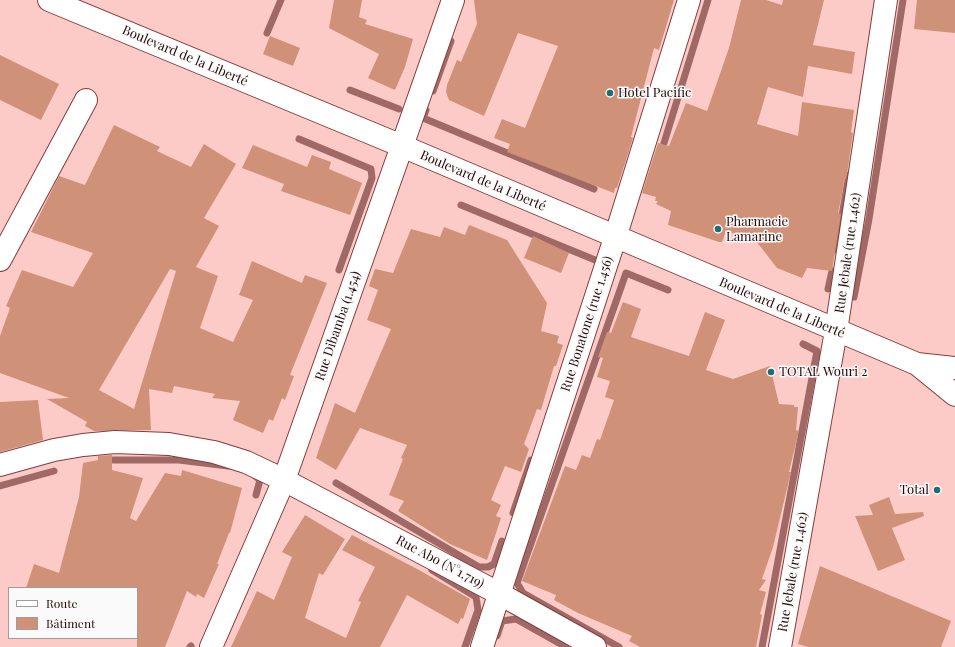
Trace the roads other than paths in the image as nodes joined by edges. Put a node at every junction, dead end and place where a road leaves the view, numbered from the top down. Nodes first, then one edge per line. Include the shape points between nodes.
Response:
1 (50, 0) edge
2 (453, 0) edge
3 (689, 0) edge
4 (886, 0) edge
5 (86, 100) dead end
6 (402, 146) junction
7 (615, 238) junction
8 (0, 260) edge
9 (836, 331) junction
10 (917, 364) junction
11 (955, 368) edge
12 (955, 395) edge
13 (0, 465) edge
14 (284, 480) junction
15 (500, 594) junction
16 (211, 647) edge
17 (482, 647) edge
18 (595, 647) edge
19 (780, 647) edge

1 - 6 main road, Boulevard de la Liberté
2 - 6 main road, Rue Dibamba (1.454)
3 - 7 main road, Rue Bonatone (rue 1.456)
4 - 9 main road, Rue Jebale (rue 1.462)
5 - 8 main road
6 - 7 main road, Boulevard de la Liberté
6 - 14 main road, Rue Dibamba (1.454)
7 - 9 main road, Boulevard de la Liberté
7 - 15 main road, Rue Bonatone (rue 1.456)
9 - 10 main road, Boulevard de la Liberté
9 - 19 main road, Rue Jebale (rue 1.462)
10 - 11 main road, Boulevard de la Liberté
10 - 12 main road, Boulevard de la Liberté
13 - 14 main road, Rue Abo (N°1.719) via 83,445 115,442 169,444 227,456
14 - 15 main road, Rue Abo (N°1.719)
14 - 16 main road, Rue Dibamba (1.454)
15 - 17 main road, Rue Bonatone (rue 1.456)
15 - 18 main road, Rue Abo (N°1.719)

